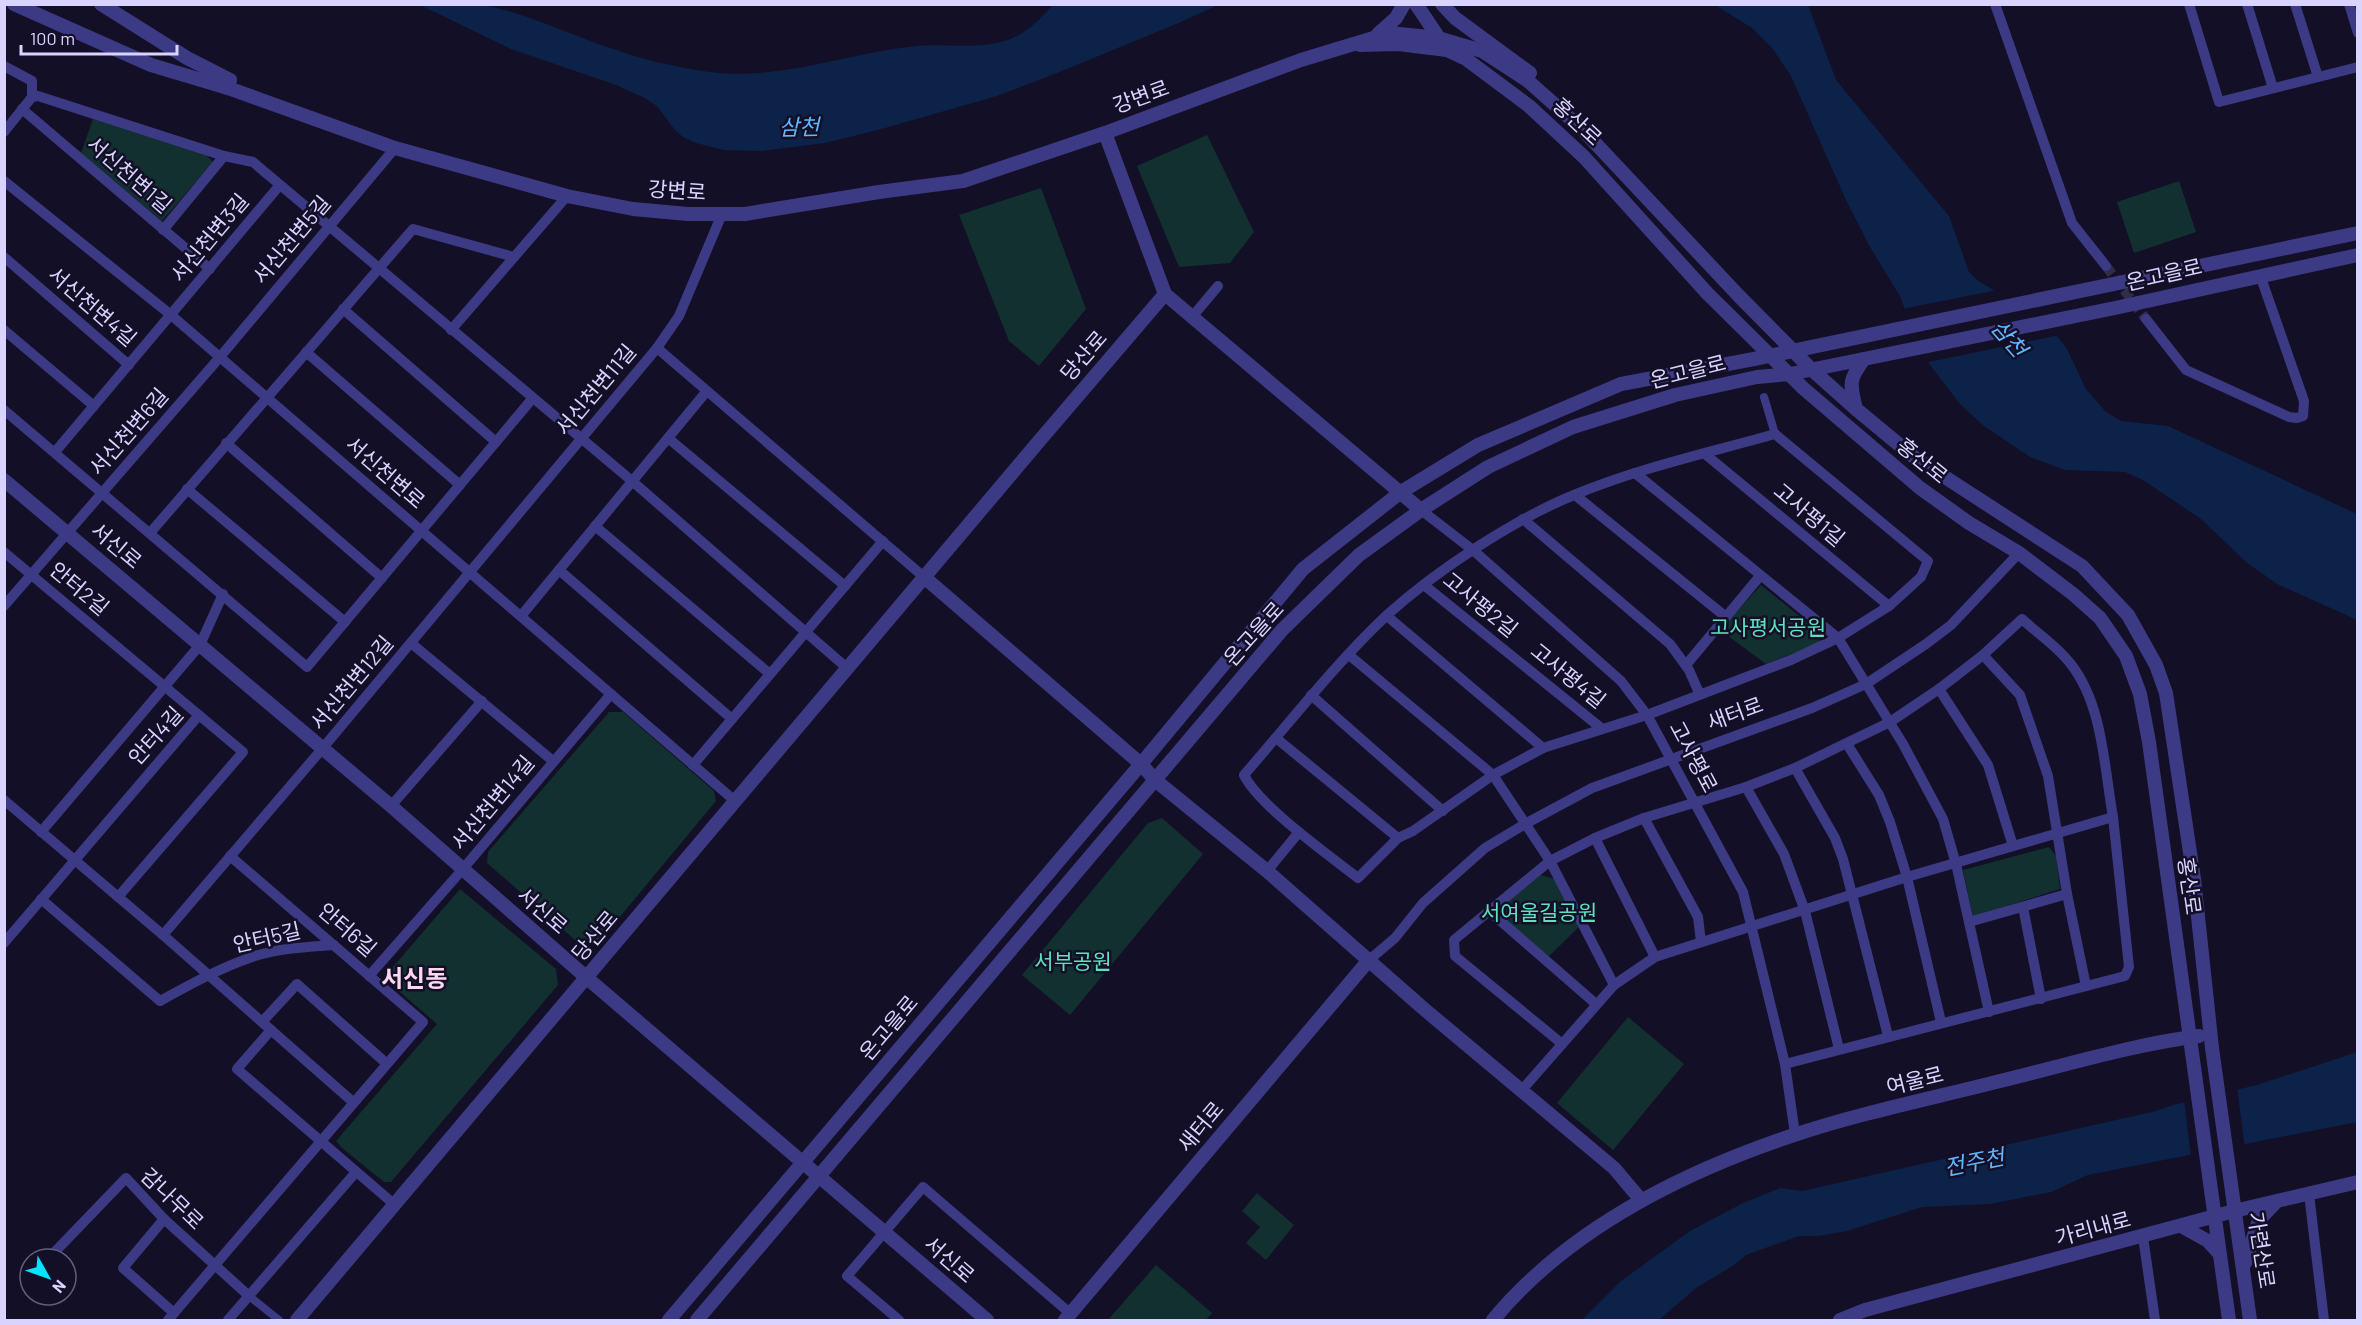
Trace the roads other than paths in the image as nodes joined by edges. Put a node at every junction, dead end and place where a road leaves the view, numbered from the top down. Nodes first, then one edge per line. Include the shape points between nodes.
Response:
1 (14, 4) edge
2 (101, 4) edge
3 (1404, 4) edge
4 (1416, 4) edge
5 (1442, 4) edge
6 (2189, 4) edge
7 (2247, 4) edge
8 (2295, 4) edge
9 (2349, 4) edge
10 (1999, 6) edge
11 (2358, 33) edge
12 (1373, 37) junction
13 (1438, 38) junction
14 (1346, 45) junction
15 (1447, 50) junction
16 (187, 58) junction
17 (4, 66) edge
18 (2358, 67) edge
19 (2318, 77) junction
20 (202, 81) junction
21 (1528, 81) junction
22 (228, 88) junction
23 (2273, 88) junction
24 (32, 97) junction
25 (22, 110) junction
26 (4, 132) edge
27 (1105, 133) junction
28 (395, 148) junction
29 (224, 156) junction
30 (4, 181) edge
31 (279, 186) junction
32 (567, 196) junction
33 (186, 202) joint
34 (722, 214) junction
35 (328, 227) junction
36 (163, 230) junction
37 (2358, 233) edge
38 (2358, 255) edge
39 (4, 257) edge
40 (514, 257) junction
41 (2106, 266) tunnel mouth
42 (2191, 268) junction
43 (210, 269) junction
44 (378, 269) junction
45 (2260, 275) junction
46 (1218, 286) dead end
47 (2196, 289) junction
48 (1165, 294) junction
49 (343, 309) junction
50 (171, 315) junction
51 (1192, 317) junction
52 (2146, 319) tunnel mouth
53 (4, 330) edge
54 (451, 330) junction
55 (657, 348) junction
56 (1792, 350) junction
57 (306, 352) junction
58 (1771, 355) junction
59 (220, 357) junction
60 (1864, 359) junction
61 (129, 365) junction
62 (1811, 369) junction
63 (1790, 374) junction
64 (706, 392) junction
65 (266, 397) junction
66 (1764, 397) dead end
67 (532, 399) junction
68 (94, 406) junction
69 (1856, 409) junction
70 (4, 410) edge
71 (1775, 434) junction
72 (668, 438) junction
73 (581, 440) junction
74 (496, 442) junction
75 (226, 443) junction
76 (55, 452) junction
77 (1705, 454) junction
78 (1635, 473) junction
79 (4, 480) edge
80 (633, 482) junction
81 (460, 485) junction
82 (187, 489) junction
83 (102, 492) junction
84 (1401, 492) junction
85 (1575, 495) junction
86 (1422, 510) junction
87 (1523, 519) junction
88 (595, 526) junction
89 (422, 531) junction
90 (67, 533) junction
91 (150, 533) junction
92 (883, 542) junction
93 (1474, 551) junction
94 (4, 552) edge
95 (2019, 553) junction
96 (559, 570) junction
97 (470, 573) junction
98 (31, 574) junction
99 (1760, 576) junction
100 (924, 577) junction
101 (382, 578) junction
102 (1424, 585) junction
103 (845, 586) junction
104 (223, 594) junction
105 (4, 606) edge
106 (1889, 606) junction
107 (521, 616) junction
108 (1387, 616) junction
109 (1726, 617) junction
110 (345, 622) junction
111 (805, 633) junction
112 (1838, 638) junction
113 (411, 643) junction
114 (200, 645) junction
115 (1349, 655) junction
116 (1511, 655) joint
117 (1983, 655) junction
118 (1686, 665) junction
119 (847, 668) junction
120 (770, 674) junction
121 (1866, 684) junction
122 (165, 686) junction
123 (1939, 689) junction
124 (468, 690) joint
125 (611, 694) junction
126 (1700, 694) junction
127 (1311, 695) junction
128 (482, 701) junction
129 (200, 715) junction
130 (1647, 715) junction
131 (732, 719) junction
132 (1890, 722) junction
133 (1601, 728) junction
134 (1276, 738) junction
135 (1847, 744) junction
136 (1543, 748) junction
137 (322, 749) junction
138 (1672, 758) junction
139 (553, 761) junction
140 (1141, 764) junction
141 (693, 765) junction
142 (1795, 768) junction
143 (1494, 775) junction
144 (1155, 780) junction
145 (1746, 787) junction
146 (4, 801) edge
147 (735, 801) junction
148 (1693, 803) junction
149 (391, 806) junction
150 (1443, 811) junction
151 (2113, 817) junction
152 (1644, 818) junction
153 (1525, 824) junction
154 (41, 832) junction
155 (1299, 832) junction
156 (2057, 833) junction
157 (1398, 838) junction
158 (1595, 838) junction
159 (2013, 846) junction
160 (230, 856) junction
161 (74, 860) junction
162 (1550, 861) junction
163 (1956, 864) junction
164 (462, 870) junction
165 (1267, 871) junction
166 (1906, 877) junction
167 (2067, 894) junction
168 (1852, 896) junction
169 (118, 897) junction
170 (41, 899) junction
171 (2023, 907) junction
172 (1489, 911) junction
173 (1805, 911) junction
174 (1969, 922) junction
175 (1752, 927) junction
176 (163, 935) junction
177 (1701, 942) junction
178 (4, 943) edge
179 (334, 945) junction
180 (1656, 957) junction
181 (1369, 960) junction
182 (369, 975) junction
183 (210, 976) junction
184 (587, 978) junction
185 (1614, 985) junction
186 (2086, 986) junction
187 (2041, 999) junction
188 (1596, 1004) junction
189 (1989, 1012) junction
190 (262, 1022) junction
191 (1941, 1022) junction
192 (271, 1030) junction
193 (1888, 1036) junction
194 (2190, 1037) junction
195 (2211, 1041) junction
196 (1562, 1043) junction
197 (1839, 1049) junction
198 (2192, 1052) joint
199 (386, 1064) junction
200 (1785, 1064) junction
201 (1521, 1091) junction
202 (353, 1102) junction
203 (1795, 1134) junction
204 (320, 1141) junction
205 (802, 1162) junction
206 (356, 1172) junction
207 (820, 1177) junction
208 (2358, 1182) edge
209 (2230, 1187) joint
210 (2309, 1194) junction
211 (1641, 1200) junction
212 (2276, 1202) junction
213 (395, 1205) junction
214 (2234, 1211) junction
215 (2213, 1217) junction
216 (164, 1219) junction
217 (2181, 1226) junction
218 (884, 1232) junction
219 (2144, 1237) junction
220 (60, 1247) edge
221 (2219, 1253) junction
222 (214, 1265) junction
223 (2243, 1268) junction
224 (249, 1296) junction
225 (171, 1317) edge
226 (1068, 1317) edge
227 (228, 1320) edge
228 (279, 1320) edge
229 (297, 1320) edge
230 (669, 1320) edge
231 (697, 1320) edge
232 (898, 1320) edge
233 (987, 1320) edge
234 (1493, 1320) edge
235 (1840, 1320) edge
236 (2155, 1320) edge
237 (2229, 1320) edge
238 (2250, 1320) edge
239 (2324, 1320) edge

1 - 20 street, 강변로 via 151,65
2 - 16 street
3 - 12 street via 1396,18
4 - 13 street, 홍산로
5 - 21 street, 홍산로 via 1530,73
6 - 23 street via 2219,102
7 - 23 street
8 - 19 street
9 - 11 street
10 - 41 street via 2072,223
12 - 13 street, 강변로 via 1390,33
12 - 14 street, 강변로
13 - 15 street, 홍산로
13 - 21 street, 강변로 via 1482,51
14 - 15 street, 강변로 via 1398,44
14 - 27 street, 강변로
15 - 58 street, 홍산로 via 1466,59 1529,106 1584,157 1707,293
16 - 20 street
16 - 22 street via 230,80
17 - 24 street via 32,81
18 - 19 street
19 - 23 street
20 - 22 street, 강변로
21 - 56 street, 홍산로 via 1581,128
22 - 28 street, 강변로
24 - 25 street
24 - 29 street, 서신천변1길
25 - 26 street
25 - 36 street, 서신천변1길
27 - 34 street, 강변로 via 963,181 776,210
27 - 48 street
28 - 32 street, 강변로
28 - 35 street, 서신천변5길
29 - 31 street, 서신천변1길 via 253,162
29 - 33 street, 서신천변1길
30 - 50 street, 서신천변로
31 - 35 street, 서신천변1길
31 - 43 street, 서신천변3길
32 - 34 street, 강변로 via 633,209
32 - 40 street
33 - 36 street, 서신천변3길
34 - 55 street, 서신천변11길 via 679,316
35 - 44 street, 서신천변1길
35 - 59 street, 서신천변5길
36 - 43 street, 서신천변1길
37 - 42 street, 온고을로
38 - 45 street, 온고을로
39 - 61 street, 서신천변4길
40 - 44 street via 413,229
40 - 54 street
42 - 47 street
42 - 56 street, 온고을로
43 - 50 street, 서신천변3길
44 - 49 street
44 - 54 street, 서신천변1길
45 - 47 street, 온고을로
45 - 52 street, 온고을로 via 2304,401 2303,416 2289,417 2186,370
46 - 51 street
47 - 60 street, 온고을로
48 - 51 street
48 - 100 street, 당산로
49 - 57 street
49 - 74 street
50 - 59 street, 서신천변로
50 - 61 street, 서신천변4길
51 - 84 street
53 - 68 street
54 - 67 street, 서신천변1길
55 - 64 street
55 - 73 street, 서신천변11길
56 - 58 street, 온고을로
56 - 62 street, 홍산로
57 - 65 street
57 - 81 street
58 - 63 street, 홍산로
58 - 84 street, 온고을로 via 1621,384 1478,445
59 - 65 street, 서신천변로
59 - 83 street, 서신천변6길
60 - 62 street, 온고을로
60 - 69 street via 1852,375
61 - 68 street, 서신천변4길
62 - 63 street, 온고을로
62 - 69 street, 홍산로
63 - 86 street, 온고을로 via 1675,395 1573,427 1488,467
63 - 95 street, 홍산로 via 1920,488
64 - 72 street
64 - 92 street
65 - 75 street
65 - 89 street, 서신천변로
66 - 71 street
67 - 73 street, 서신천변1길
67 - 74 street
68 - 76 street, 서신천변4길
69 - 195 street, 홍산로 via 1914,457 2082,566 2128,615 2166,693 2194,879
70 - 76 street
71 - 77 street
71 - 106 street, 고사평1길 via 1928,561 1921,578
72 - 80 street
72 - 103 street
73 - 80 street, 서신천변1길
73 - 97 street, 서신천변11길
74 - 81 street
75 - 82 street
75 - 101 street
76 - 83 street
77 - 78 street
77 - 106 street, 고사평1길
78 - 85 street
78 - 99 street
79 - 90 street, 서신로
80 - 88 street
80 - 111 street, 서신천변1길
81 - 89 street
82 - 91 street
82 - 110 street
83 - 90 street, 서신천변6길
83 - 91 street
84 - 86 street, 고사평로
84 - 140 street, 온고을로 via 1303,569
85 - 87 street
85 - 109 street
86 - 93 street, 고사평로
86 - 144 street, 온고을로 via 1359,555 1282,630
87 - 93 street
87 - 118 street via 1670,645
88 - 96 street
88 - 120 street
89 - 97 street, 서신천변로
89 - 101 street
90 - 98 street, 안터2길
90 - 114 street, 서신로
91 - 104 street
92 - 100 street
92 - 103 street
93 - 102 street, 고사평2길
93 - 130 street, 고사평로 via 1621,681
94 - 98 street, 안터2길
95 - 121 street, 새터로 via 1951,625
95 - 194 street, 홍산로 via 2100,618 2126,656 2140,694
96 - 107 street
96 - 131 street
97 - 107 street, 서신천변로
97 - 113 street, 서신천변12길
98 - 105 street, 안터2길
98 - 122 street, 안터2길
99 - 109 street
99 - 112 street
100 - 119 street, 당산로
100 - 140 street
101 - 110 street
102 - 108 street, 고사평2길
102 - 116 street, 고사평2길
103 - 111 street
104 - 110 street via 307,667
104 - 114 street
106 - 112 street, 고사평4길
107 - 125 street, 서신천변로
108 - 115 street, 고사평2길
108 - 136 street
109 - 118 street
111 - 119 street, 서신천변1길
111 - 120 street
112 - 121 street
112 - 126 street, 고사평4길
113 - 124 street, 서신천변12길
113 - 137 street, 서신천변12길
114 - 122 street
114 - 137 street, 서신로
115 - 127 street, 고사평2길
115 - 143 street
116 - 133 street, 고사평4길
117 - 123 street
117 - 151 street via 2022,619 2070,662 2086,690 2097,724
117 - 156 street via 2020,695 2048,776
118 - 126 street
119 - 147 street, 당산로
120 - 131 street
121 - 132 street
121 - 138 street, 새터로 via 1812,708
122 - 129 street
122 - 154 street, 안터4길
123 - 132 street
123 - 159 street via 1988,765
124 - 128 street, 서신천변14길
125 - 139 street, 서신천변14길
125 - 141 street, 서신천변로
126 - 130 street, 고사평4길
127 - 134 street, 고사평2길
127 - 150 street
128 - 139 street, 서신천변14길
128 - 149 street
129 - 161 street, 안터4길
129 - 169 street, 안터4길 via 243,752
130 - 133 street, 고사평4길
130 - 138 street, 고사평로
131 - 141 street
132 - 135 street
132 - 163 street via 1943,819
133 - 136 street, 고사평4길
134 - 155 street, 고사평2길 via 1244,775 1250,786
134 - 157 street
135 - 142 street
135 - 166 street via 1879,795
136 - 143 street, 고사평4길
137 - 149 street, 서신로
137 - 160 street
138 - 148 street, 고사평로
138 - 153 street, 새터로 via 1592,788
139 - 164 street, 서신천변14길
140 - 144 street
140 - 205 street, 온고을로
141 - 147 street, 서신천변로
142 - 145 street
142 - 168 street via 1835,838
143 - 150 street, 고사평4길
143 - 153 street
144 - 165 street
144 - 207 street, 온고을로
145 - 148 street
145 - 173 street via 1784,854
146 - 154 street
147 - 184 street, 당산로
148 - 152 street
148 - 175 street, 고사평로 via 1743,892
149 - 164 street, 서신로
150 - 157 street, 고사평4길
151 - 156 street
151 - 186 street via 2128,967 2125,976
152 - 158 street
152 - 177 street via 1698,917
153 - 162 street
153 - 181 street, 새터로 via 1476,856 1423,903 1395,938
154 - 161 street
155 - 157 street, 고사평4길 via 1358,878
155 - 165 street
156 - 159 street
156 - 167 street
158 - 162 street
158 - 180 street
159 - 163 street
160 - 176 street
160 - 179 street, 안터6길
161 - 169 street
161 - 170 street, 안터4길
162 - 172 street
162 - 185 street
163 - 166 street
163 - 174 street
164 - 182 street, 서신천변14길
164 - 184 street, 서신로
165 - 181 street
166 - 168 street
166 - 191 street
167 - 171 street
167 - 186 street
168 - 173 street
168 - 193 street
169 - 176 street, 안터5길
170 - 178 street, 안터4길
170 - 183 street, 안터5길 via 160,1000
171 - 174 street
171 - 187 street
172 - 188 street
172 - 196 street via 1454,940 1455,956
173 - 175 street
173 - 197 street
174 - 189 street
175 - 177 street
175 - 200 street, 고사평로
176 - 183 street, 안터5길
177 - 180 street
179 - 182 street, 안터6길
179 - 183 street, 안터5길 via 254,956
180 - 185 street
181 - 201 street
181 - 226 street, 새터로
182 - 199 street, 안터6길 via 423,1022
183 - 190 street, 안터5길
184 - 205 street, 서신로
184 - 213 street, 당산로
185 - 188 street
186 - 187 street
187 - 189 street
188 - 196 street
189 - 191 street
190 - 192 street
190 - 199 street via 297,984
191 - 193 street
192 - 202 street
192 - 204 street via 237,1069
193 - 197 street
194 - 195 street, 여울로
194 - 198 street, 홍산로
194 - 203 street, 여울로 via 2131,1048
195 - 209 street, 홍산로
196 - 201 street
197 - 200 street
198 - 215 street, 가련산로
199 - 202 street, 안터6길
200 - 203 street, 고사평로
201 - 211 street via 1614,1168
202 - 204 street, 안터6길
203 - 211 street, 여울로
204 - 206 street
204 - 222 street, 안터6길
205 - 207 street, 서신로
205 - 230 street, 온고을로
206 - 213 street
206 - 224 street
207 - 218 street, 서신로
207 - 231 street, 온고을로
208 - 210 street, 가리내로
209 - 214 street, 가련산로
210 - 212 street, 가리내로
210 - 239 street
211 - 234 street, 여울로 via 1569,1248 1522,1288
212 - 214 street, 가리내로
212 - 223 street via 2259,1220
213 - 229 street, 당산로
214 - 215 street, 가리내로
214 - 223 street, 가련산로
215 - 217 street, 가리내로
215 - 221 street, 가련산로
216 - 220 street, 감나무로 via 126,1178
216 - 222 street, 감나무로
216 - 225 street via 123,1268
217 - 219 street, 가리내로
217 - 221 street via 2208,1241
218 - 226 street via 923,1187
218 - 232 street via 847,1276
218 - 233 street, 서신로
219 - 235 street, 가리내로 via 1865,1310
219 - 236 street
221 - 237 street, 가련산로
222 - 224 street, 감나무로
222 - 225 street, 안터6길
223 - 238 street, 가련산로
224 - 227 street
224 - 228 street, 감나무로

